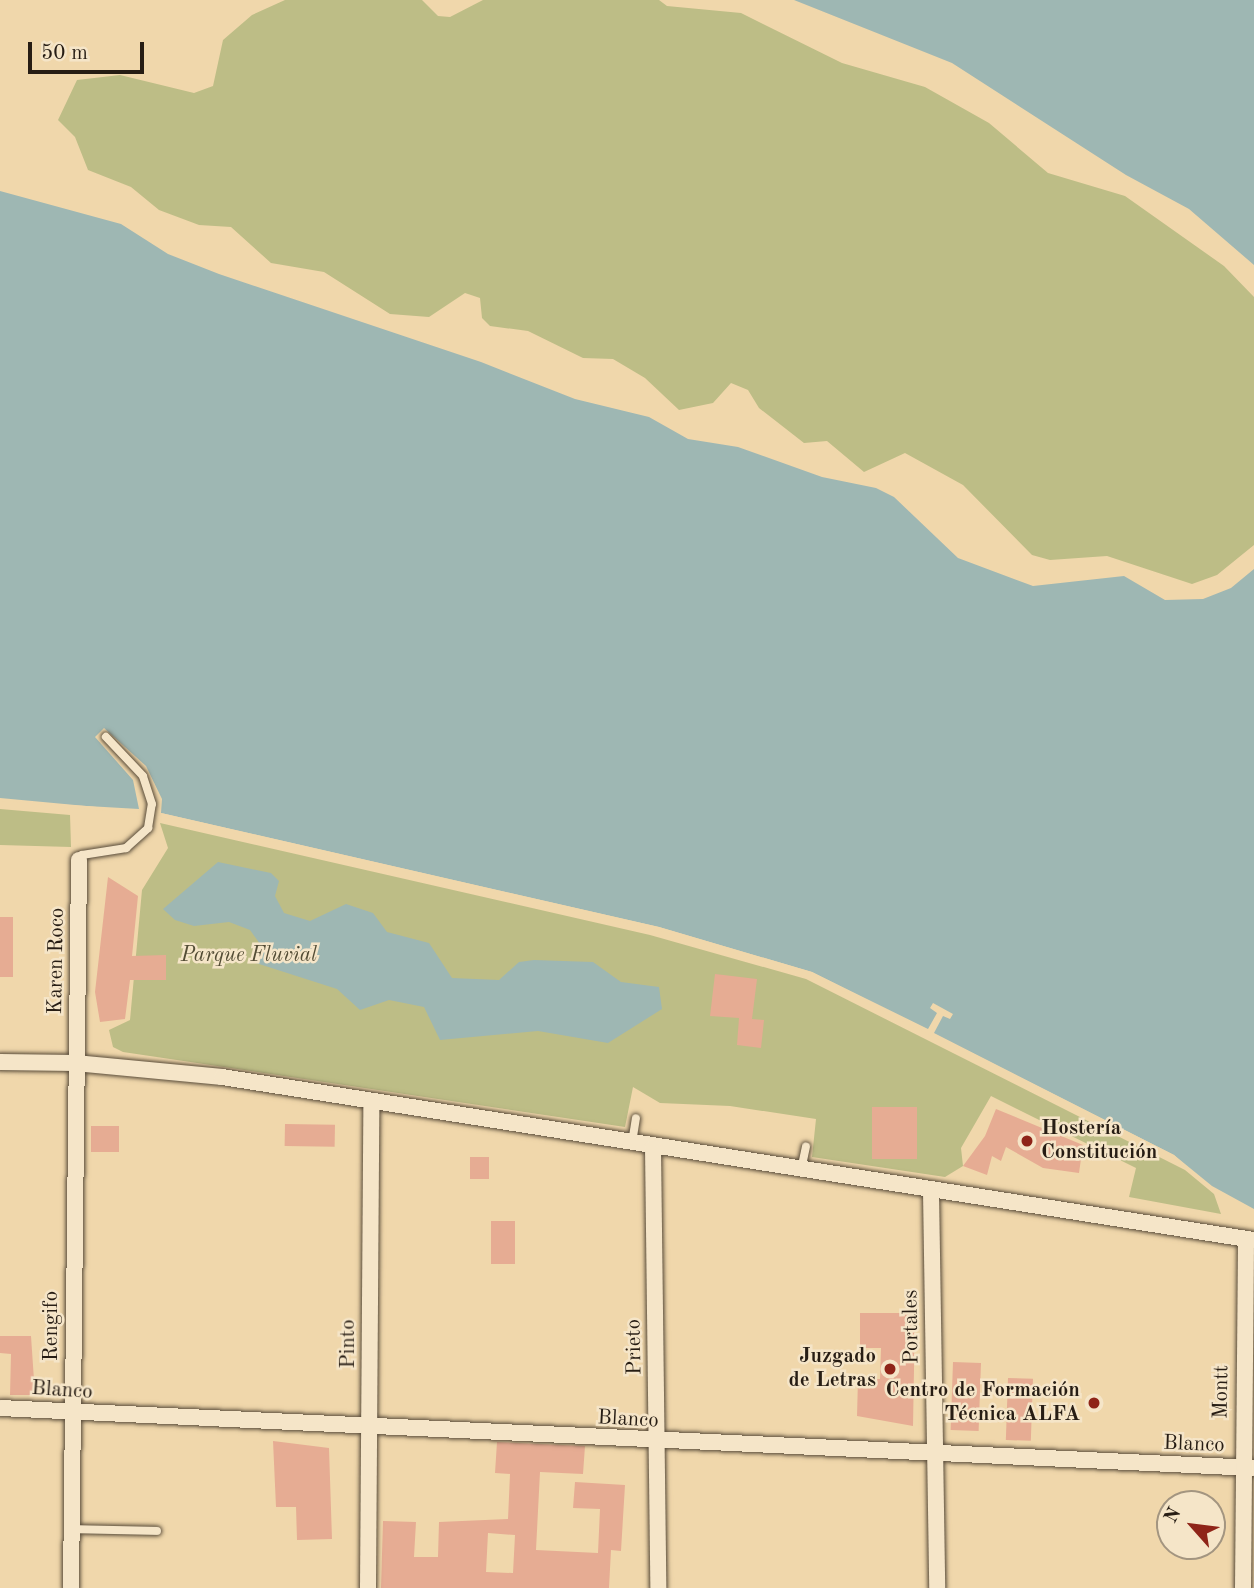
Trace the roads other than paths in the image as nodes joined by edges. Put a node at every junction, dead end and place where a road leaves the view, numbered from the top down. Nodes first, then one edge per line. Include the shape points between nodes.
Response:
1 (106, 737) dead end
2 (79, 860) joint
3 (0, 1062) edge
4 (75, 1063) junction
5 (371, 1101) junction
6 (636, 1118) dead end
7 (631, 1144) junction
8 (806, 1147) dead end
9 (653, 1148) junction
10 (801, 1170) junction
11 (931, 1191) junction
12 (1250, 1240) edge
13 (0, 1408) edge
14 (1249, 1412) edge
15 (73, 1413) junction
16 (369, 1428) junction
17 (657, 1443) junction
18 (935, 1457) junction
19 (1248, 1468) edge
20 (71, 1529) junction
21 (157, 1531) dead end
22 (71, 1588) edge
23 (369, 1588) edge
24 (658, 1588) edge
25 (937, 1588) edge
26 (1242, 1588) edge

1 - 2 lane via 143,776 152,804 148,828 126,848 82,855
2 - 4 street, Karen Roco
3 - 4 street
4 - 5 street via 222,1077
4 - 15 street, Rengifo
5 - 7 street
5 - 16 street, Pinto
6 - 7 lane
7 - 9 street
8 - 10 lane
9 - 10 street
9 - 17 street, Prieto
10 - 11 street
11 - 12 street
11 - 18 street, Portales
12 - 14 street, Montt
13 - 15 street, Blanco
14 - 19 street, Montt
15 - 16 street, Blanco
15 - 20 street, Rengifo
16 - 17 street, Blanco
16 - 23 street, Pinto
17 - 18 street, Blanco
17 - 24 street, Prieto
18 - 19 street, Blanco
18 - 25 street, Portales
19 - 26 street, Montt
20 - 21 lane
20 - 22 street, Rengifo

